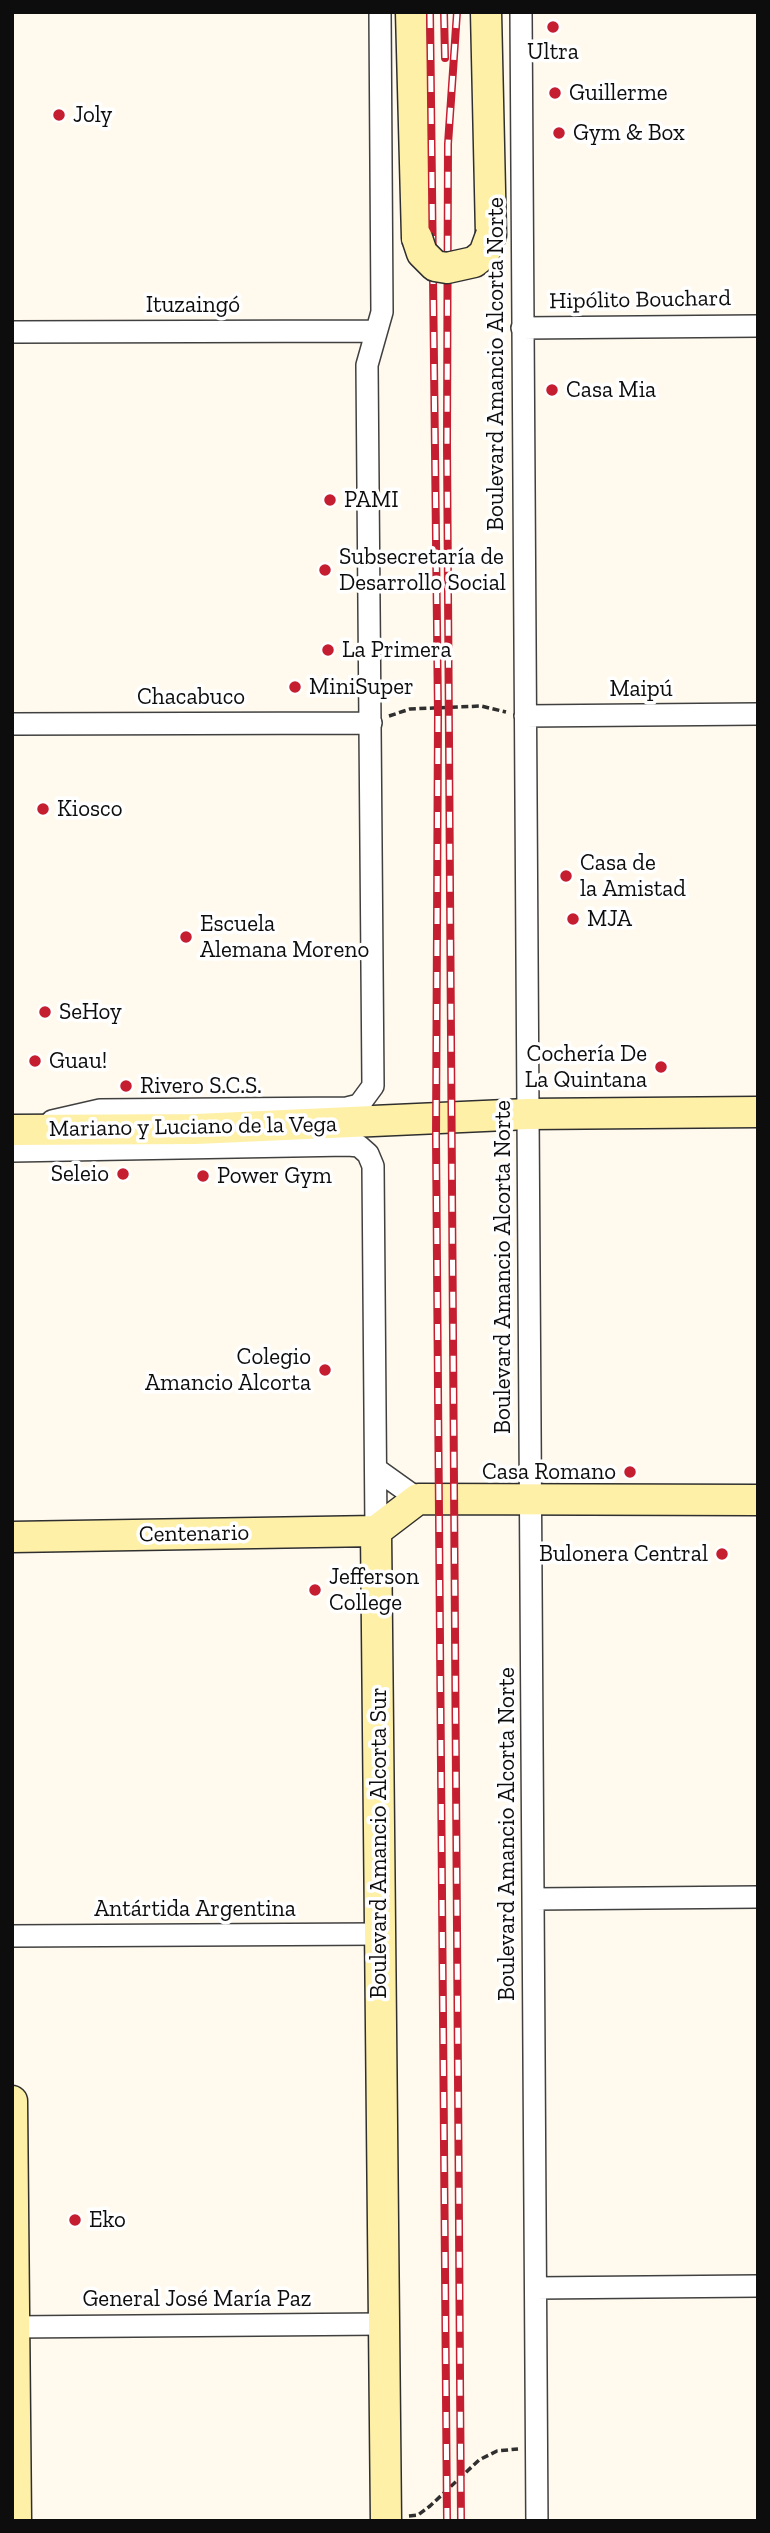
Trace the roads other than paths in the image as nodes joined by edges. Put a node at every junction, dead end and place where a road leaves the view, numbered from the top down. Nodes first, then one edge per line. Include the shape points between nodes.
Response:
1 (380, 12) edge
2 (411, 12) edge
3 (486, 12) edge
4 (521, 12) edge
5 (758, 326) edge
6 (522, 328) junction
7 (374, 331) junction
8 (12, 332) edge
9 (758, 714) edge
10 (525, 716) junction
11 (371, 723) junction
12 (12, 724) edge
13 (758, 1112) edge
14 (528, 1114) junction
15 (12, 1130) edge
16 (12, 1151) edge
17 (373, 1166) joint
18 (376, 1469) junction
19 (418, 1499) junction
20 (758, 1500) edge
21 (530, 1502) junction
22 (376, 1531) junction
23 (12, 1537) edge
24 (758, 1897) edge
25 (534, 1899) junction
26 (379, 1934) junction
27 (12, 1936) edge
28 (12, 2101) edge
29 (758, 2286) edge
30 (536, 2288) junction
31 (383, 2324) junction
32 (13, 2327) edge
33 (386, 2520) edge
34 (16, 2521) edge
35 (537, 2521) edge

1 - 7 street via 382,312
2 - 3 street, bridge via 417,238 428,259 447,268 474,262 490,243
4 - 6 street, Boulevard Amancio Alcorta Norte
5 - 6 street, Hipólito Bouchard
6 - 10 street, Boulevard Amancio Alcorta Norte
7 - 8 street, Ituzaingó
7 - 11 street via 367,365
9 - 10 street, Maipú
10 - 14 street, Boulevard Amancio Alcorta Norte
11 - 12 street, Chacabuco
11 - 15 street, Mariano y Luciano de la Vega via 373,1086 359,1105 100,1110
13 - 14 street, Mariano y Luciano de la Vega
14 - 15 street, Mariano y Luciano de la Vega via 196,1129
14 - 21 street, Boulevard Amancio Alcorta Norte
16 - 17 street, Mariano y Luciano de la Vega via 348,1145 359,1146
17 - 18 street, Boulevard Amancio Alcorta Sur
18 - 19 street
18 - 22 street, Boulevard Amancio Alcorta Sur
19 - 21 street
19 - 22 street
20 - 21 street
21 - 25 street, Boulevard Amancio Alcorta Norte
22 - 23 street, Centenario
22 - 26 street, Boulevard Amancio Alcorta Sur
24 - 25 street
25 - 30 street, Boulevard Amancio Alcorta Norte
26 - 27 street, Antártida Argentina
26 - 31 street, Boulevard Amancio Alcorta Sur
28 - 32 street
29 - 30 street
30 - 35 street, Boulevard Amancio Alcorta Norte
31 - 32 street, General José María Paz
31 - 33 street, Boulevard Amancio Alcorta Sur
32 - 34 street

